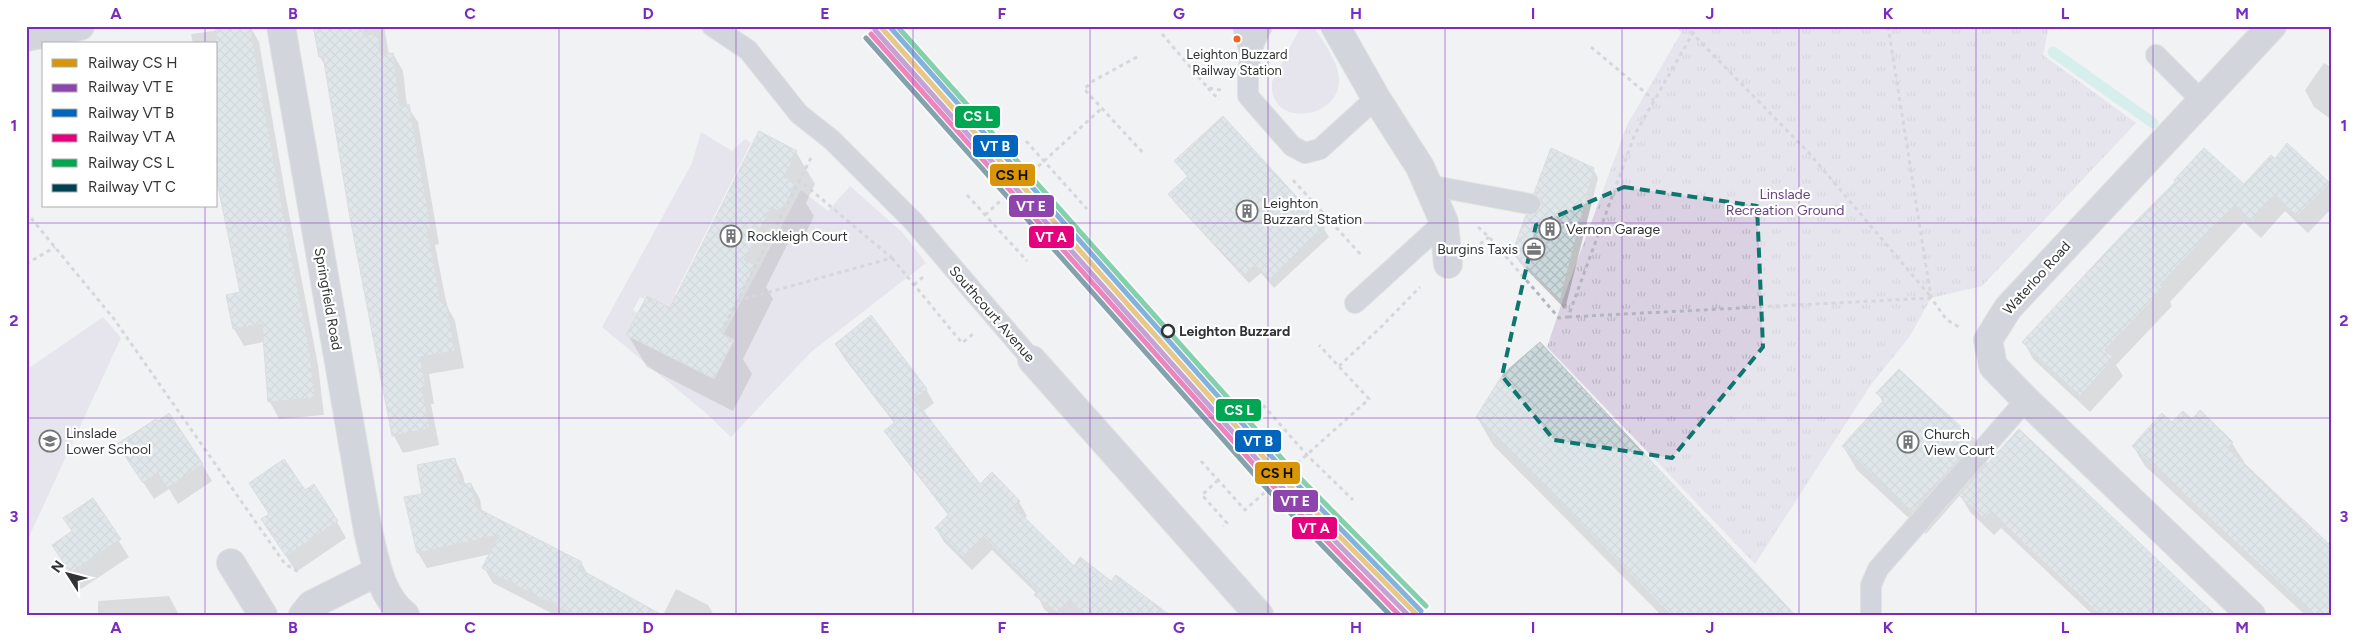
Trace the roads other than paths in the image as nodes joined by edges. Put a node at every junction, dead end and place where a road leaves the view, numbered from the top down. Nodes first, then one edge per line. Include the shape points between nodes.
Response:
1 (80, 26) edge
2 (280, 26) edge
3 (712, 26) edge
4 (1243, 26) edge
5 (1262, 26) edge
6 (1335, 26) edge
7 (2272, 26) edge
8 (26, 37) edge
9 (2156, 55) dead end
10 (1251, 57) junction
11 (1376, 98) junction
12 (2202, 101) junction
13 (1428, 185) junction
14 (1530, 204) dead end
15 (1444, 222) junction
16 (1448, 264) dead end
17 (1355, 303) dead end
18 (1032, 360) joint
19 (2026, 400) junction
20 (231, 563) dead end
21 (377, 572) junction
22 (312, 607) edge
23 (263, 615) edge
24 (405, 615) edge
25 (1259, 615) edge
26 (1871, 615) edge
27 (2251, 615) edge

1 - 8 street
2 - 21 street, Springfield Road
3 - 18 lane, Southcourt Avenue via 748,50 799,114 832,140 913,221
4 - 10 lane
5 - 10 lane
6 - 11 street
7 - 12 street, Waterloo Road
9 - 12 lane
10 - 11 lane via 1248,96 1292,146 1305,154 1320,149
11 - 13 street via 1420,166
12 - 19 street, Waterloo Road via 2008,308 1988,340 1993,366
13 - 14 lane
13 - 15 street
15 - 16 street
15 - 17 lane
18 - 25 street, Southcourt Avenue
19 - 26 lane via 1878,570 1872,585
19 - 27 street
20 - 23 street
21 - 22 street
21 - 24 street, Springfield Road via 396,608

